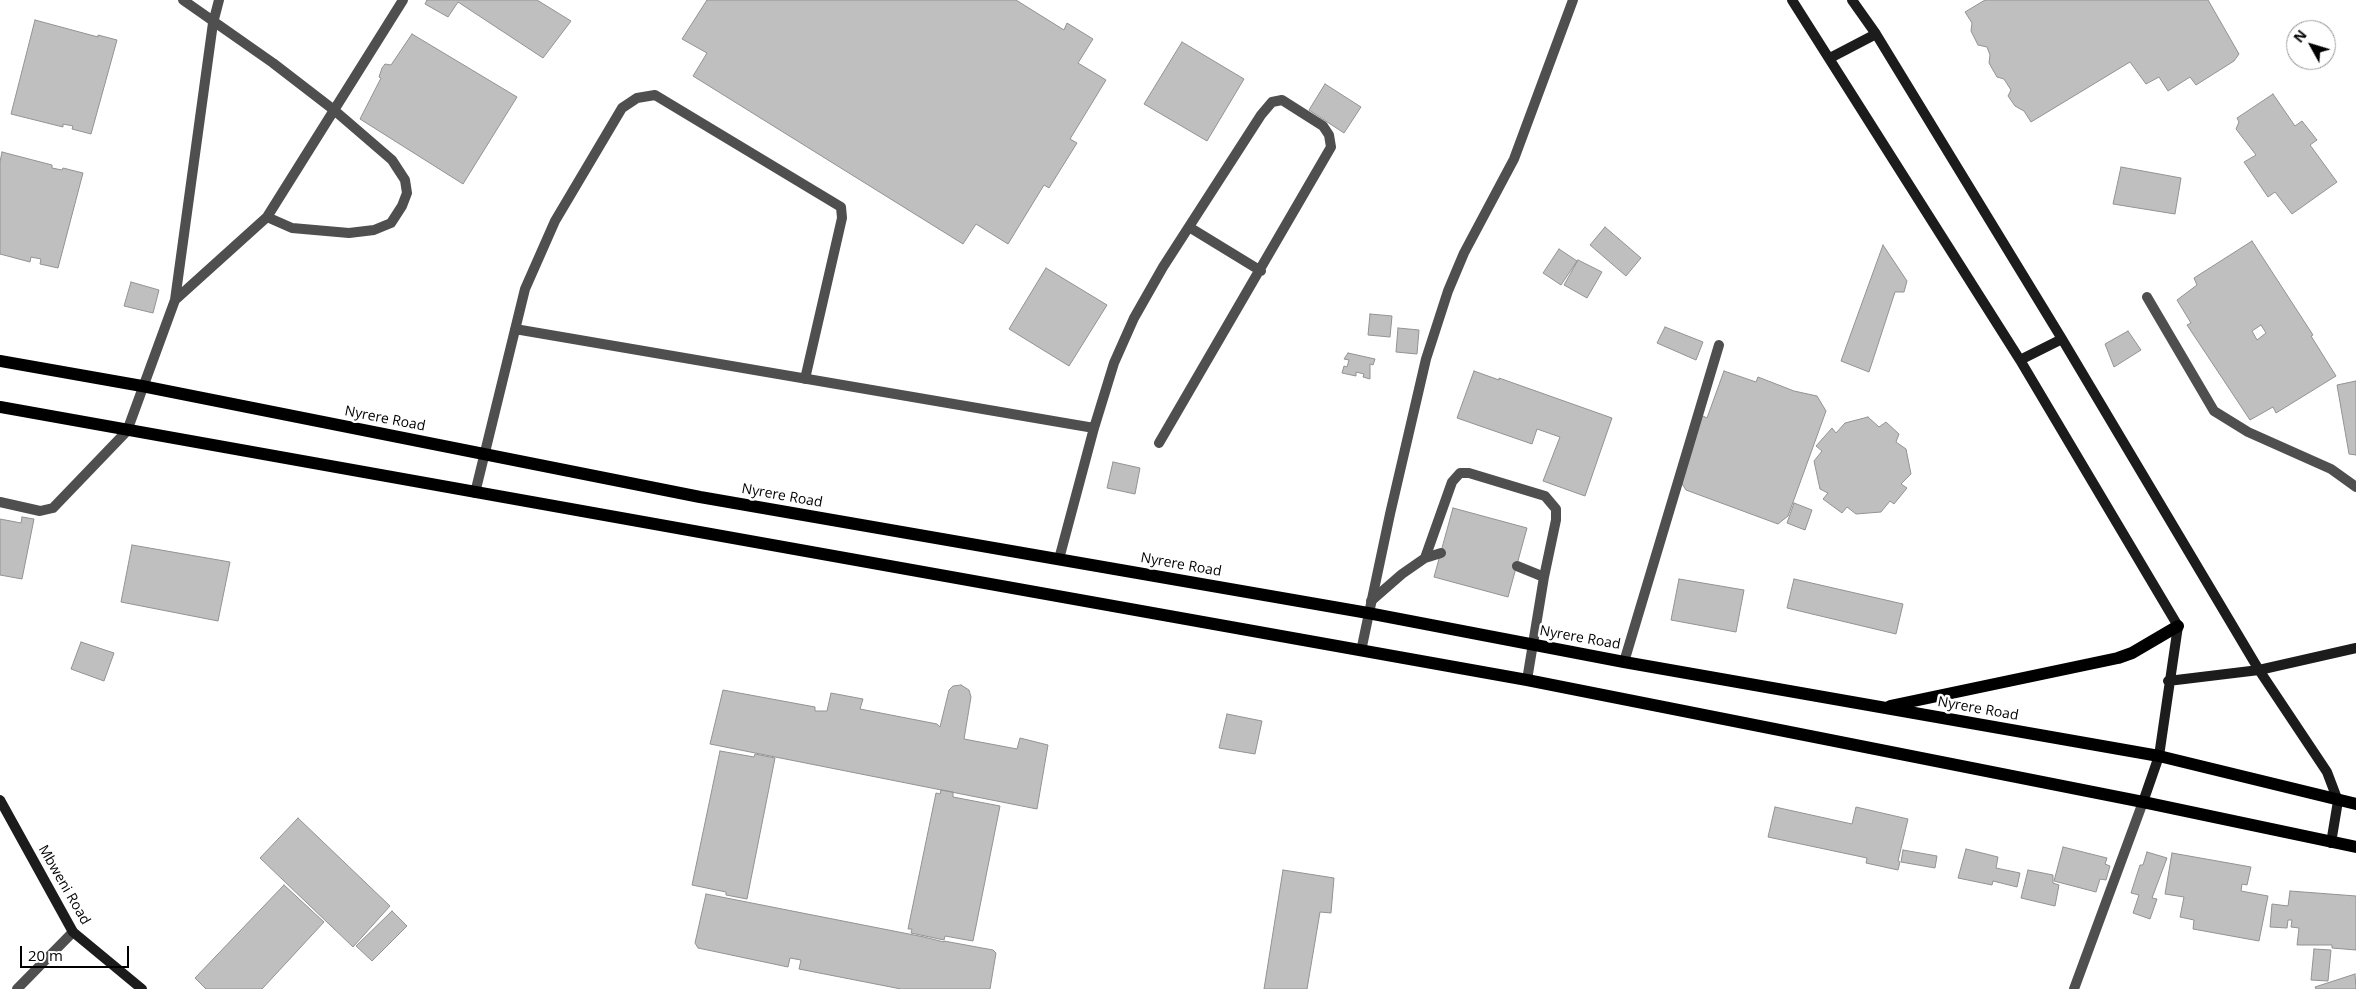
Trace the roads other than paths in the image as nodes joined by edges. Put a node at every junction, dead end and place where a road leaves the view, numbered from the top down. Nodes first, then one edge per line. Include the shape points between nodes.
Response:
1 (183, 0) edge
2 (219, 0) edge
3 (403, 0) edge
4 (1573, 0) edge
5 (1792, 0) edge
6 (1852, 0) edge
7 (213, 23) junction
8 (1876, 34) junction
9 (1830, 58) junction
10 (334, 110) junction
11 (267, 217) junction
12 (1189, 227) junction
13 (1261, 271) junction
14 (2147, 298) dead end
15 (175, 300) junction
16 (515, 329) junction
17 (2062, 339) junction
18 (1719, 345) dead end
19 (2020, 360) junction
20 (0, 361) edge
21 (805, 379) junction
22 (142, 386) junction
23 (0, 407) edge
24 (1094, 428) junction
25 (127, 431) junction
26 (1160, 443) dead end
27 (485, 454) junction
28 (2356, 487) edge
29 (475, 493) junction
30 (0, 502) edge
31 (1440, 553) dead end
32 (1425, 558) junction
33 (1059, 559) junction
34 (1517, 566) dead end
35 (1544, 577) junction
36 (1369, 607) junction
37 (2178, 626) junction
38 (1533, 645) junction
39 (2356, 648) edge
40 (1361, 651) junction
41 (1624, 662) junction
42 (2259, 670) junction
43 (1528, 680) junction
44 (2168, 682) junction
45 (1883, 708) junction
46 (2159, 756) junction
47 (0, 800) edge
48 (2338, 801) junction
49 (2143, 802) junction
50 (2356, 804) edge
51 (2331, 843) junction
52 (2356, 847) edge
53 (72, 932) junction
54 (17, 989) edge
55 (142, 989) edge
56 (2074, 989) edge

1 - 7 street
2 - 7 street
3 - 10 street
4 - 36 street via 1514,159 1464,253 1448,291 1426,359
5 - 9 main road
6 - 8 main road
7 - 10 street via 273,63
7 - 15 street
8 - 9 main road
8 - 17 main road
9 - 19 main road
10 - 11 street
10 - 11 street via 396,166 405,180 402,206 391,223 374,230 348,233 292,228
11 - 15 street
12 - 13 street
12 - 13 street via 1261,115 1272,102 1282,100 1323,126 1330,135 1331,147
12 - 24 street via 1134,318 1114,363
13 - 26 street
14 - 28 street via 2214,411 2248,432 2331,469
15 - 22 street
16 - 21 street
16 - 21 street via 525,289 555,222 622,108 637,98 655,95 841,207 842,218
16 - 27 street
17 - 19 main road
17 - 42 main road
18 - 41 street
19 - 37 main road
20 - 22 main road, Nyrere Road
21 - 24 street
22 - 25 street
22 - 27 main road, Nyrere Road
23 - 25 main road
24 - 33 street
25 - 29 main road
25 - 30 street via 53,508 40,511
27 - 29 street
27 - 33 main road, Nyrere Road via 700,497
29 - 40 main road
31 - 32 street
32 - 35 street via 1452,482 1460,473 1469,473 1545,496 1556,509
32 - 36 street via 1402,574
33 - 36 main road, Nyrere Road
34 - 35 street
35 - 38 street
36 - 38 main road, Nyrere Road
36 - 40 street
37 - 44 main road
37 - 45 main road via 2118,658
38 - 41 main road, Nyrere Road
38 - 43 street
39 - 42 main road
40 - 43 main road
41 - 45 main road, Nyrere Road
42 - 44 main road
42 - 48 main road via 2327,772
43 - 49 main road
44 - 46 main road
45 - 46 main road, Nyrere Road
46 - 48 main road, Nyrere Road
46 - 49 main road
47 - 53 main road, Mbweni Road
48 - 50 main road, Nyrere Road
48 - 51 main road
49 - 51 main road
49 - 56 street
51 - 52 main road
53 - 54 street
53 - 55 main road, Mbweni Road

